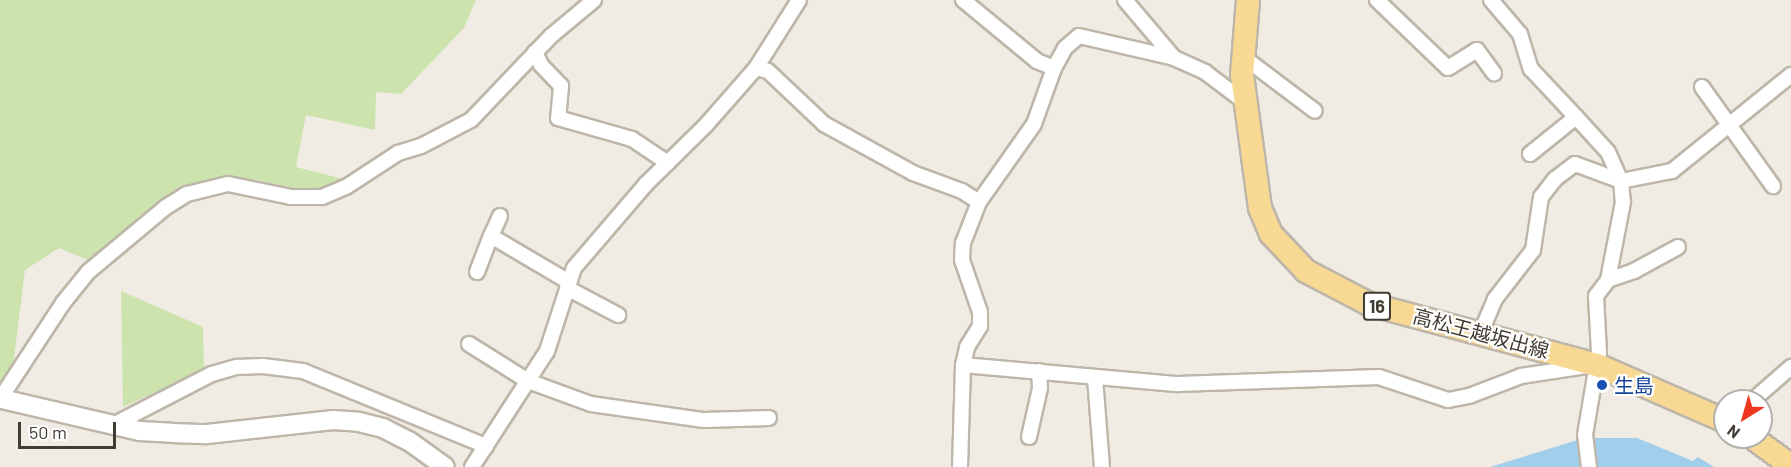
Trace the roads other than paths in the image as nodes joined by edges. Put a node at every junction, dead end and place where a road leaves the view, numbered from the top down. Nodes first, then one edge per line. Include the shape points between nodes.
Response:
1 (594, 0) edge
2 (799, 0) edge
3 (963, 0) edge
4 (1125, 0) edge
5 (1248, 0) edge
6 (1377, 0) edge
7 (1491, 0) edge
8 (535, 52) junction
9 (1242, 56) junction
10 (1174, 58) junction
11 (756, 68) junction
12 (1054, 68) junction
13 (1494, 73) dead end
14 (1791, 75) edge
15 (1702, 87) dead end
16 (1246, 103) junction
17 (1315, 111) dead end
18 (1576, 117) junction
19 (1729, 128) junction
20 (1530, 154) dead end
21 (668, 163) junction
22 (1621, 181) junction
23 (1773, 186) dead end
24 (979, 202) junction
25 (500, 216) dead end
26 (491, 236) junction
27 (1678, 247) dead end
28 (477, 272) dead end
29 (1608, 280) junction
30 (568, 285) junction
31 (618, 315) dead end
32 (1480, 332) junction
33 (469, 344) dead end
34 (1597, 364) junction
35 (963, 365) junction
36 (1791, 367) edge
37 (1039, 371) junction
38 (1095, 378) junction
39 (528, 381) junction
40 (1766, 389) edge
41 (1, 399) edge
42 (1713, 416) edge
43 (769, 418) dead end
44 (113, 425) junction
45 (1029, 437) dead end
46 (486, 446) junction
47 (1768, 449) edge
48 (1791, 466) edge
49 (445, 467) edge
50 (472, 467) edge
51 (960, 467) edge
52 (1102, 467) edge
53 (1589, 467) edge

1 - 8 street
2 - 11 street
3 - 12 street via 1037,61
4 - 10 street
5 - 9 main road, 高松王越坂出線 / 16
6 - 13 street via 1448,68 1477,50
7 - 18 street via 1520,34 1531,69
8 - 21 street via 541,65 561,86 558,118 632,139
8 - 41 street via 507,79 487,108 471,120 398,153 346,187 322,197 291,197 228,184 187,194 166,207 82,278
9 - 16 main road, 高松王越坂出線 / 16
9 - 17 street
10 - 12 street via 1132,52 1079,36 1065,48
10 - 16 street via 1205,72
11 - 21 street
11 - 24 street via 768,71 824,124 913,173 962,191
12 - 24 street via 1034,124
14 - 19 street
15 - 19 street
16 - 32 main road, 高松王越坂出線 / 16 via 1260,208 1271,234 1287,254 1333,288 1369,304
18 - 20 street
18 - 22 street via 1608,152
19 - 22 street via 1672,171
19 - 23 street
21 - 30 street via 581,260
22 - 29 street via 1621,220
22 - 32 street via 1575,164 1549,186 1541,197 1533,250 1495,299
24 - 35 street via 963,243 962,260 980,312 980,326 967,347
25 - 26 street
26 - 28 street
26 - 30 street
27 - 29 street
29 - 34 street via 1596,296
30 - 31 street
30 - 39 street via 547,351
32 - 34 main road, 高松王越坂出線 / 16
33 - 39 street
34 - 38 street via 1521,376 1448,400 1379,377 1178,384 1104,375
34 - 42 main road, 高松王越坂出線 / 16
34 - 53 street via 1586,436
35 - 37 street
35 - 51 street
36 - 40 street
37 - 38 street
37 - 45 street via 1040,388
38 - 52 street
39 - 43 street via 591,404 664,417
39 - 46 street
41 - 44 street
44 - 46 street via 212,374 237,367 263,366 303,371
44 - 49 street via 139,431 207,434 309,421 360,422 409,441
46 - 50 street
47 - 48 main road

